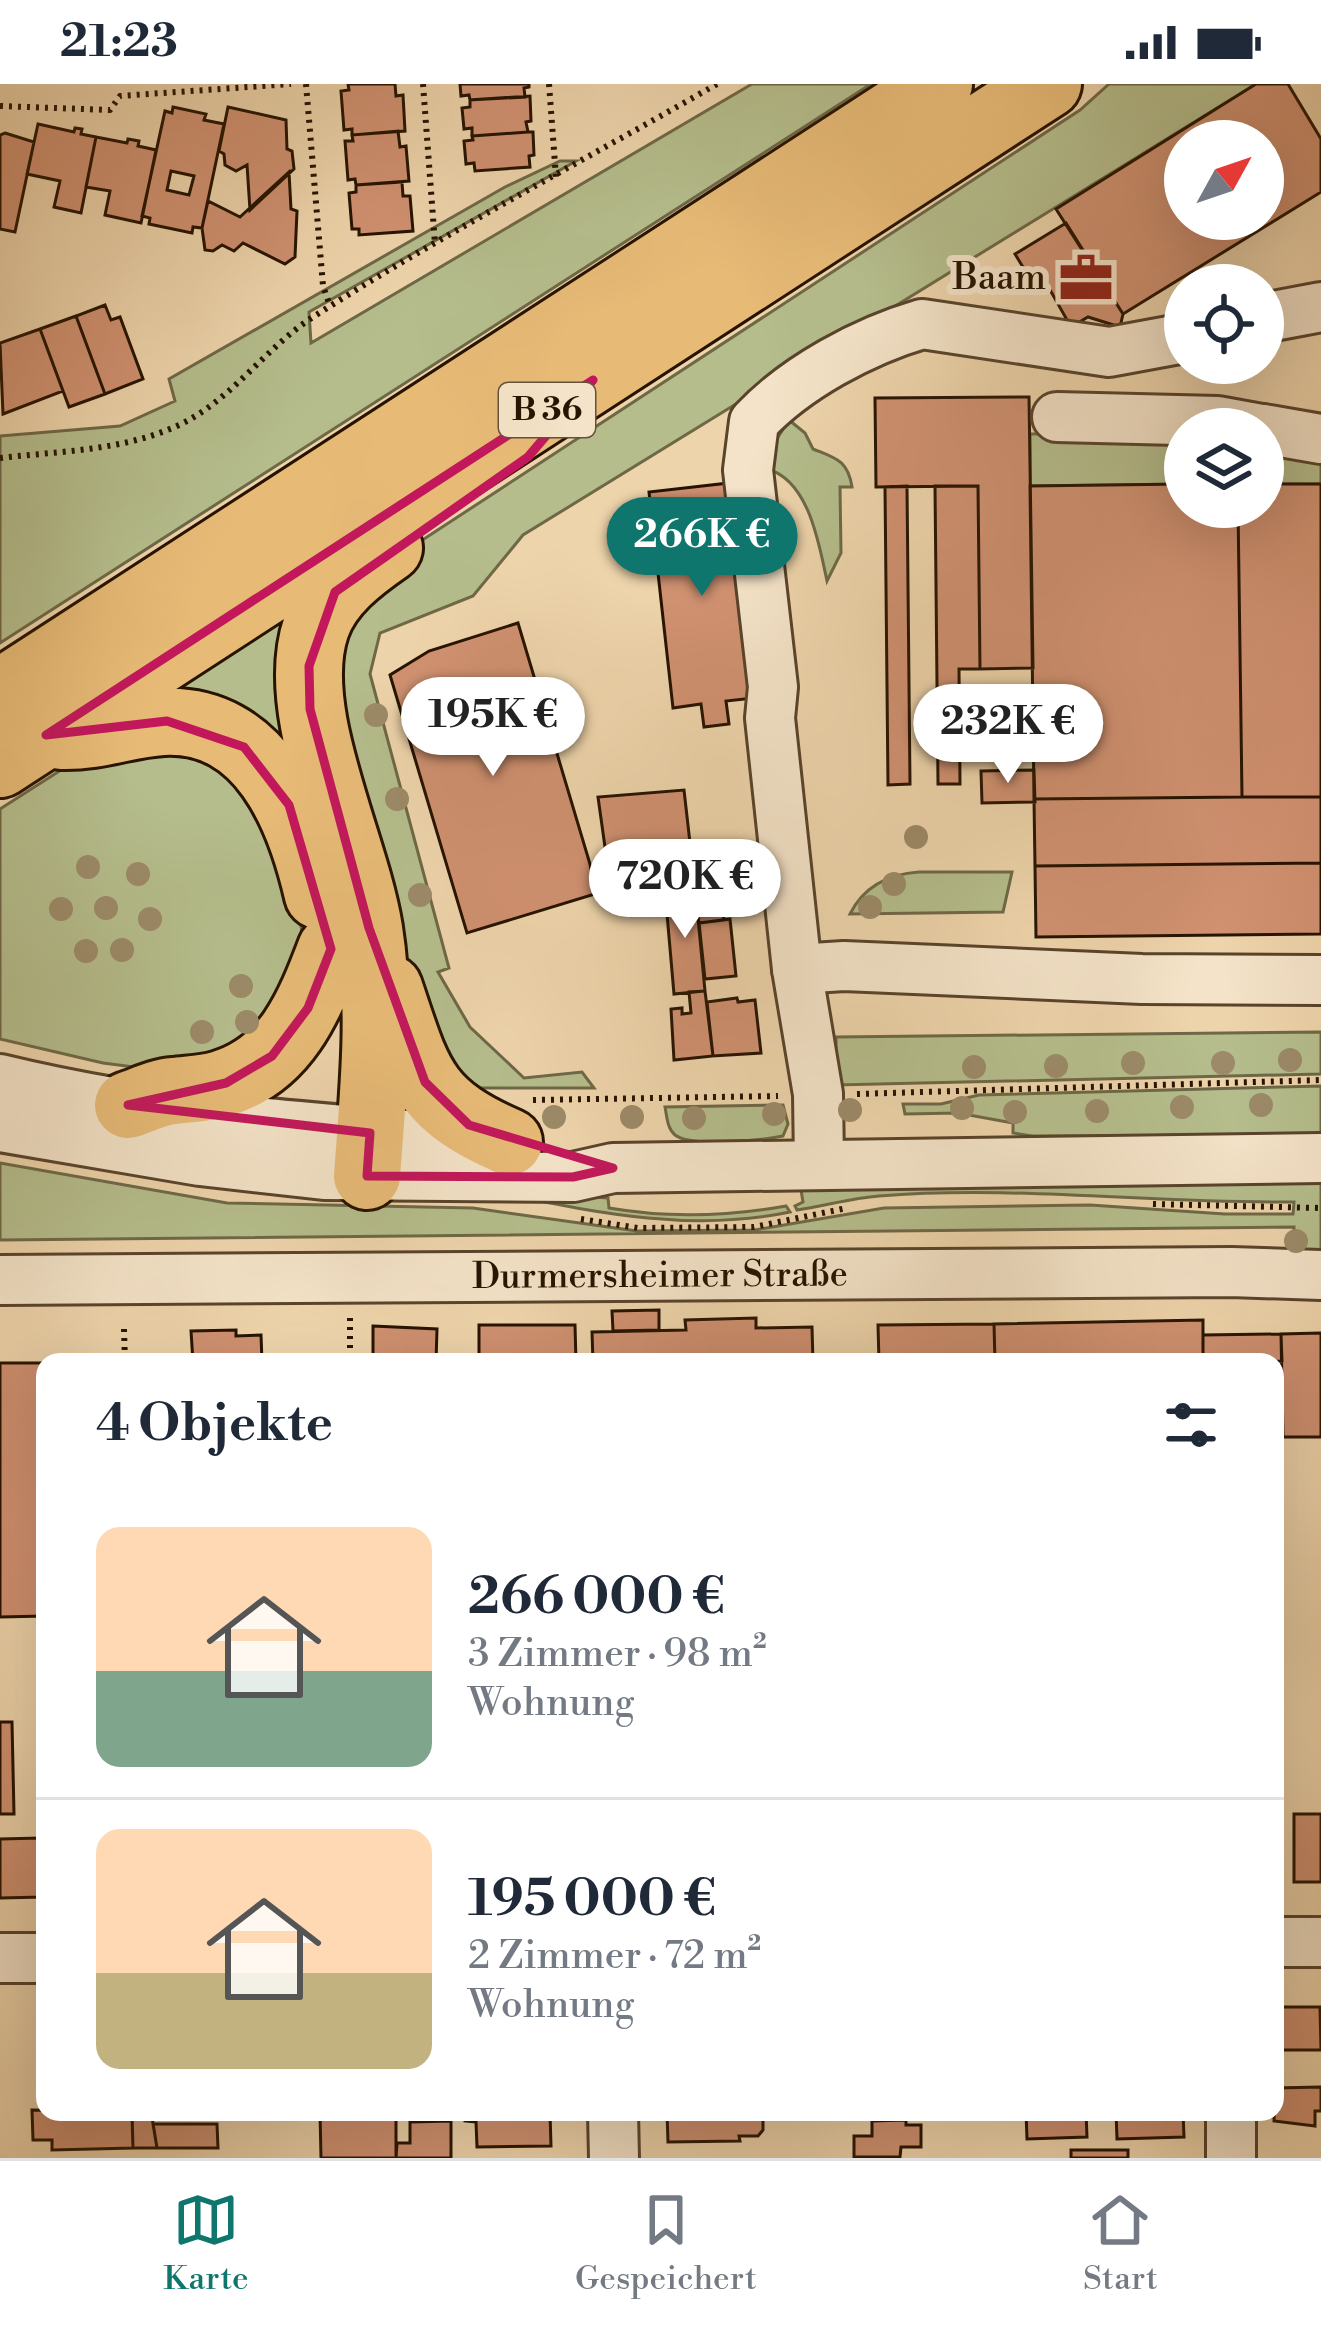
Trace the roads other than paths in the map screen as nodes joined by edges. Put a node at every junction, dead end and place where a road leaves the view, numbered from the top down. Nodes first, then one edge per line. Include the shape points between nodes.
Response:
1 (939, 84) edge
2 (1048, 84) edge
3 (1321, 307) edge
4 (1284, 314) edge
5 (1164, 342) edge
6 (593, 380) junction
7 (1057, 417) dead end
8 (1164, 420) edge
9 (1284, 433) edge
10 (1321, 439) edge
11 (15, 731) edge
12 (350, 938) junction
13 (797, 969) junction
14 (1321, 980) edge
15 (0, 1078) edge
16 (128, 1105) junction
17 (513, 1121) junction
18 (0, 1126) edge
19 (347, 1154) junction
20 (1321, 1158) edge
21 (819, 1163) junction
22 (613, 1168) junction
23 (1321, 1276) edge
24 (0, 1280) edge
25 (1284, 1942) edge
26 (1321, 1942) edge
27 (0, 1958) edge
28 (36, 1958) edge
29 (614, 2121) edge
30 (1231, 2121) edge
31 (614, 2158) edge
32 (1231, 2158) edge

1 - 11 highway, B 36
2 - 6 highway, B 36
3 - 4 street
5 - 13 street via 1109,352 922,324 796,386 754,422 748,470
6 - 11 highway, B 36
6 - 12 highway via 528,457 364,565 316,625 310,709
7 - 8 street
9 - 10 street
11 - 12 highway via 96,737 167,722 208,728 244,747 270,773
12 - 16 highway via 272,1056 226,1083
12 - 17 highway via 425,1082 458,1118
12 - 19 highway via 377,1006
13 - 14 street
13 - 21 street via 818,1094
15 - 16 street
16 - 19 street
17 - 19 street
17 - 22 street
18 - 19 street via 179,1158
19 - 22 street via 573,1177
20 - 21 street
21 - 22 street
23 - 24 street, Durmersheimer Straße
25 - 26 street
27 - 28 street
29 - 31 street
30 - 32 street

